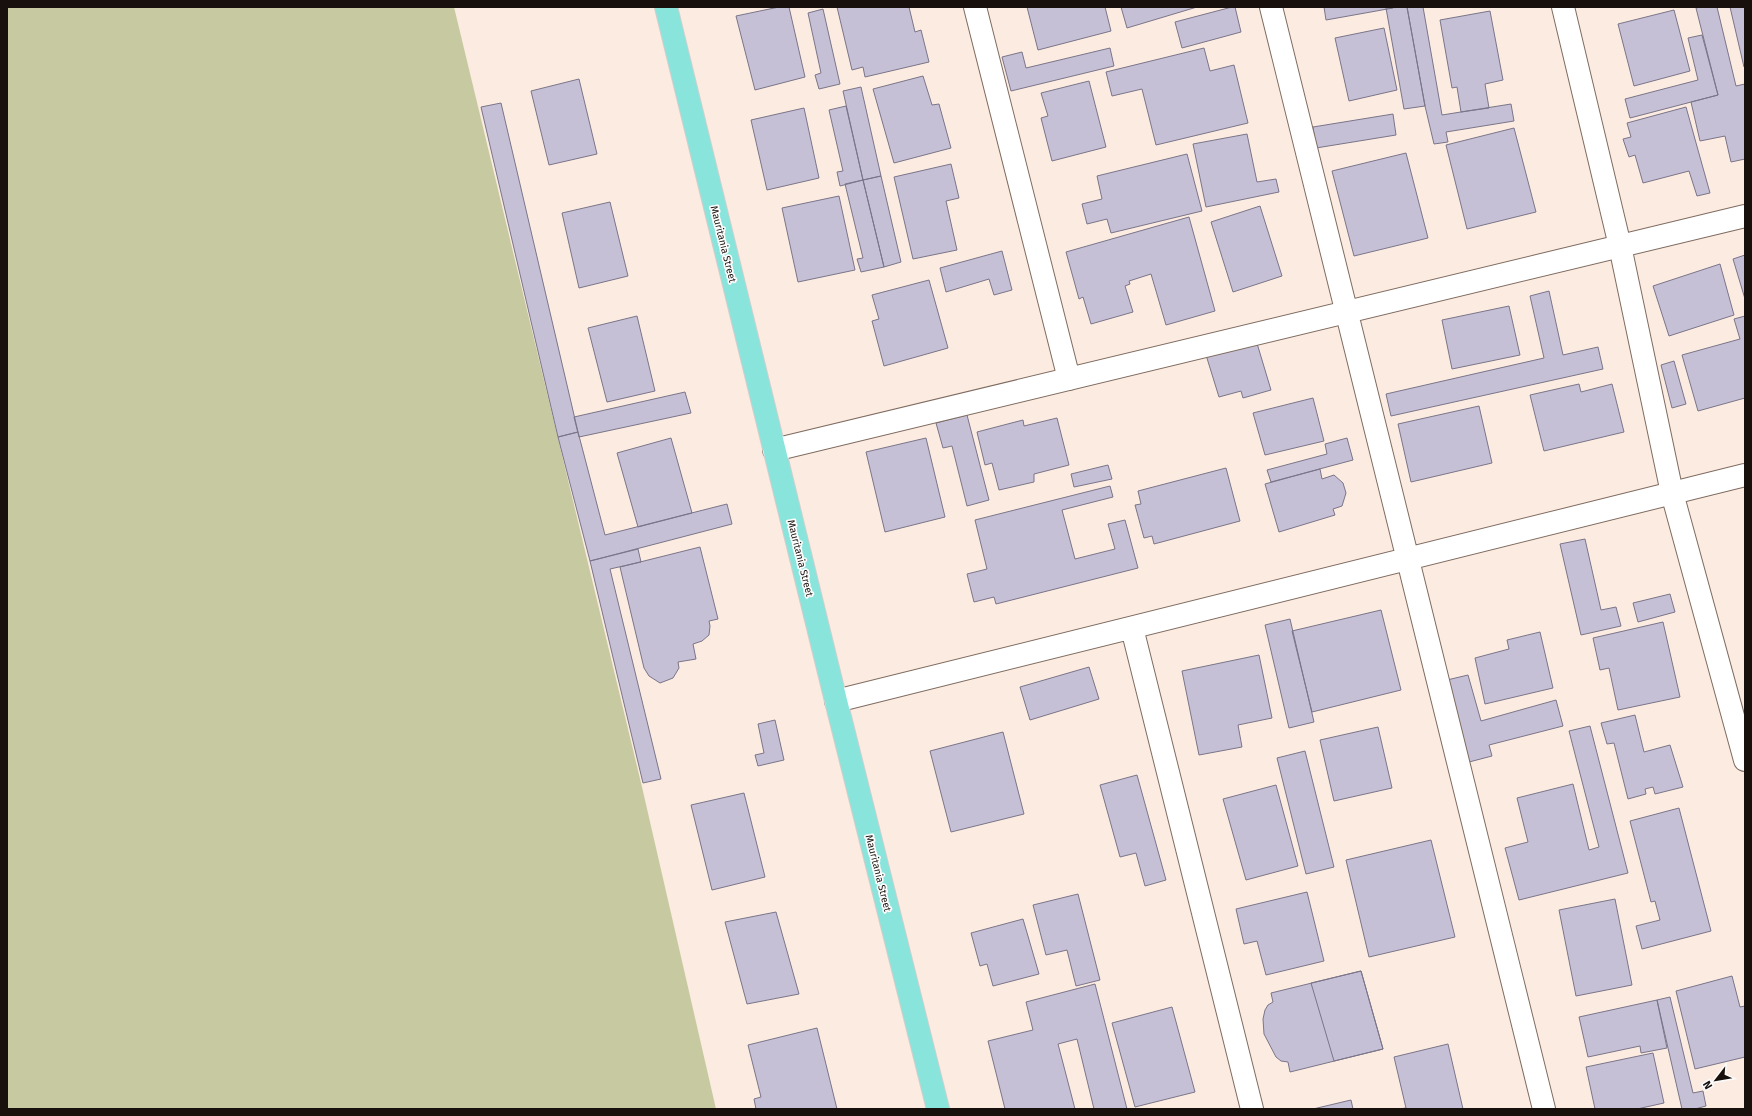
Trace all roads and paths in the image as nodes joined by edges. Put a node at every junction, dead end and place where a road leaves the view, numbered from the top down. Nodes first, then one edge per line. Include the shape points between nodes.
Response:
1 (666, 7) edge
2 (975, 7) edge
3 (1271, 7) edge
4 (1563, 7) edge
5 (1745, 216) edge
6 (1620, 246) junction
7 (1347, 312) junction
8 (1069, 379) junction
9 (774, 450) junction
10 (1745, 475) edge
11 (1672, 493) junction
12 (1408, 559) junction
13 (1132, 628) junction
14 (836, 701) junction
15 (1745, 760) edge
16 (938, 1109) edge
17 (1252, 1109) edge
18 (1544, 1109) edge

1 - 9 main road, Mauritania Street
2 - 8 street
3 - 7 street
4 - 6 street
5 - 6 street
6 - 7 street
6 - 11 street
7 - 8 street
7 - 12 street
8 - 9 street
9 - 14 main road, Mauritania Street
10 - 11 street
11 - 12 street
11 - 15 street
12 - 13 street
12 - 18 street
13 - 14 street
13 - 17 street
14 - 16 main road, Mauritania Street

